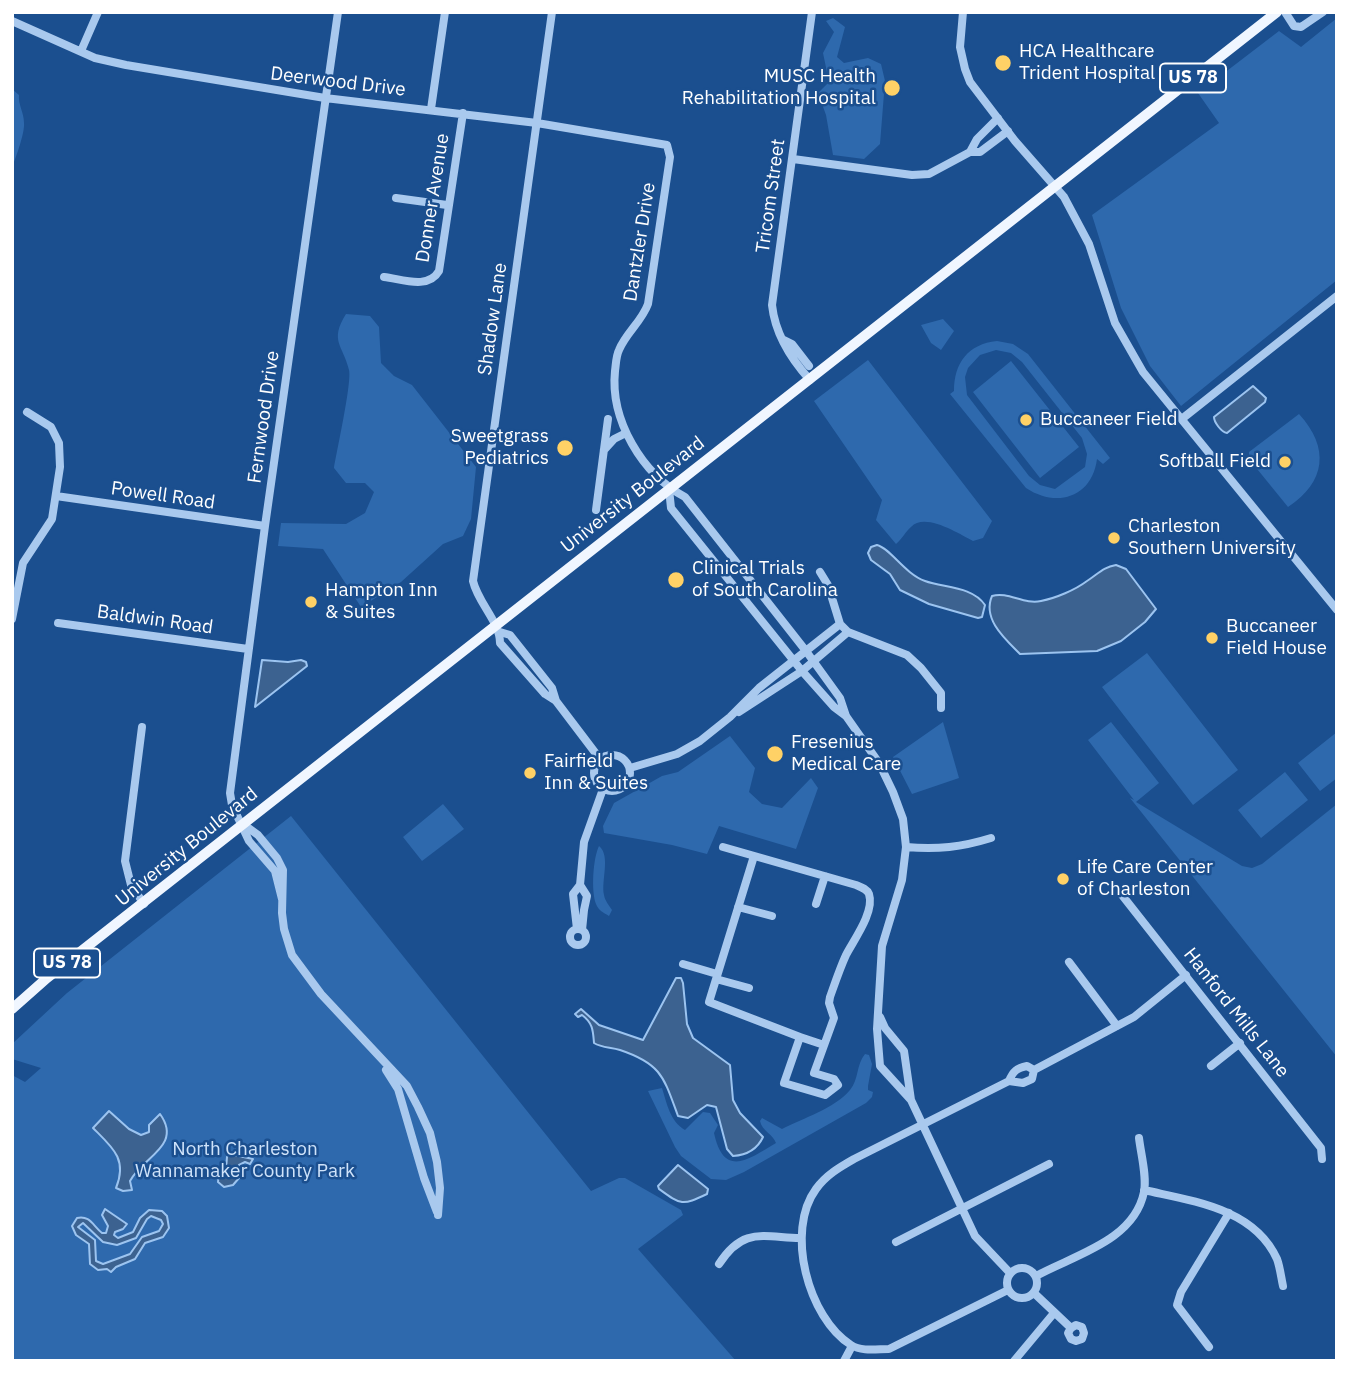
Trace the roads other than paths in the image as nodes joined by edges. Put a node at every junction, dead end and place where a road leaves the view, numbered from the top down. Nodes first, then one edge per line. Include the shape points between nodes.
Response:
1 (98, 12) edge
2 (338, 12) edge
3 (445, 12) edge
4 (552, 12) edge
5 (812, 12) edge
6 (963, 12) edge
7 (1277, 12) edge
8 (1285, 12) edge
9 (1323, 12) edge
10 (12, 21) edge
11 (81, 51) junction
12 (325, 98) junction
13 (431, 109) junction
14 (463, 113) junction
15 (999, 118) junction
16 (537, 123) junction
17 (1008, 131) junction
18 (667, 145) joint
19 (970, 152) junction
20 (793, 159) junction
21 (1055, 187) junction
22 (396, 198) dead end
23 (447, 205) junction
24 (384, 277) dead end
25 (1337, 296) edge
26 (784, 340) junction
27 (809, 366) dead end
28 (810, 380) junction
29 (27, 412) dead end
30 (1183, 418) junction
31 (608, 419) dead end
32 (626, 433) junction
33 (603, 451) junction
34 (669, 489) junction
35 (57, 496) junction
36 (596, 510) dead end
37 (265, 526) junction
38 (820, 572) dead end
39 (1337, 610) edge
40 (12, 619) edge
41 (58, 623) dead end
42 (840, 624) junction
43 (498, 629) junction
44 (848, 632) junction
45 (248, 649) junction
46 (806, 651) junction
47 (793, 660) junction
48 (813, 660) junction
49 (802, 670) junction
50 (940, 708) dead end
51 (846, 716) junction
52 (730, 717) junction
53 (142, 727) dead end
54 (600, 759) junction
55 (630, 768) junction
56 (603, 789) junction
57 (243, 824) junction
58 (991, 838) dead end
59 (723, 847) dead end
60 (906, 847) junction
61 (754, 856) junction
62 (825, 876) junction
63 (580, 885) junction
64 (1118, 890) dead end
65 (144, 904) junction
66 (816, 904) dead end
67 (738, 907) junction
68 (772, 916) dead end
69 (1069, 962) dead end
70 (683, 964) dead end
71 (1186, 975) junction
72 (716, 976) junction
73 (749, 988) dead end
74 (12, 1009) edge
75 (879, 1014) junction
76 (1117, 1026) junction
77 (800, 1037) junction
78 (1240, 1042) junction
79 (824, 1045) junction
80 (379, 1059) junction
81 (1211, 1066) dead end
82 (1034, 1070) junction
83 (814, 1073) junction
84 (1009, 1081) junction
85 (808, 1090) junction
86 (911, 1100) junction
87 (923, 1123) junction
88 (1139, 1138) dead end
89 (1322, 1159) dead end
90 (1049, 1164) dead end
91 (1144, 1190) junction
92 (961, 1208) junction
93 (1229, 1213) junction
94 (800, 1238) junction
95 (896, 1242) dead end
96 (719, 1264) dead end
97 (1010, 1273) junction
98 (1036, 1276) junction
99 (1283, 1286) dead end
100 (1008, 1290) junction
101 (1034, 1293) junction
102 (1054, 1314) junction
103 (1071, 1328) dead end
104 (852, 1346) junction
105 (1209, 1347) dead end
106 (844, 1361) edge
107 (1014, 1361) edge

1 - 11 street
2 - 12 street, Fernwood Drive
3 - 13 street
4 - 16 street, Shadow Lane
5 - 20 street, Tricom Street
6 - 15 street via 960,47 965,69
7 - 21 main road, University Boulevard / US 78
8 - 9 street via 1294,26 1301,27
10 - 11 street, Deerwood Drive
11 - 12 street, Deerwood Drive via 126,65
12 - 13 street, Deerwood Drive
12 - 37 street, Fernwood Drive
13 - 14 street, Deerwood Drive
14 - 16 street, Deerwood Drive
14 - 23 street, Donner Avenue
15 - 17 street
15 - 19 street via 976,139
16 - 18 street, Deerwood Drive
16 - 43 street, Shadow Lane via 473,573 476,593
17 - 19 street via 980,152
17 - 21 street
18 - 32 street, Dantzler Drive via 670,157 648,303 617,356 614,397
19 - 20 street via 929,174 912,175
20 - 26 street, Tricom Street via 772,305
21 - 28 main road, University Boulevard / US 78
21 - 30 street via 1089,244 1115,323 1129,349
22 - 23 street
23 - 24 street, Donner Avenue via 434,279
25 - 30 street
26 - 27 street, Tricom Street
26 - 28 street, Tricom Street
28 - 34 main road, University Boulevard / US 78
29 - 35 street via 51,427 59,443
30 - 39 street
31 - 33 street
32 - 33 street
32 - 34 street, Dantzler Drive
33 - 36 street
34 - 43 main road, University Boulevard / US 78
34 - 46 street via 685,497
34 - 47 street via 671,508
35 - 37 street, Powell Road
35 - 40 street via 52,519 23,563
37 - 45 street, Fernwood Drive
38 - 42 street
41 - 45 street, Baldwin Road
42 - 44 street
42 - 46 street
43 - 54 street, Shadow Lane via 510,635 552,688 556,701
43 - 57 main road, University Boulevard / US 78
44 - 48 street
44 - 50 street via 908,655 941,693
45 - 57 street, Fernwood Drive via 230,793
46 - 47 street
46 - 48 street
47 - 49 street
47 - 52 street
48 - 49 street
48 - 51 street via 840,698
49 - 51 street
49 - 52 street
51 - 60 street via 893,792 903,819
52 - 55 street via 677,754
53 - 65 street via 125,861 131,885
54 - 55 street via 616,755
54 - 56 street via 593,775
55 - 56 street via 624,787 614,792
56 - 63 street via 584,842
57 - 65 main road, University Boulevard / US 78
57 - 80 street, Fernwood Drive via 258,835 283,870 284,929 292,955
58 - 60 street via 966,846
59 - 61 street
60 - 75 street via 902,880 882,946
61 - 62 street
61 - 67 street
62 - 66 street
62 - 79 street via 866,890 870,901 830,997 834,1018
63 - 63 street via 573,894 580,930 587,897
64 - 71 street, Hanford Mills Lane
65 - 74 main road, University Boulevard / US 78
67 - 68 street
67 - 72 street
69 - 76 street
70 - 72 street
71 - 76 street
71 - 78 street, Hanford Mills Lane
72 - 73 street
72 - 77 street via 709,1002
75 - 86 street via 904,1051
75 - 86 street via 880,1066
76 - 82 street
77 - 79 street
77 - 85 street via 783,1083
78 - 81 street
78 - 89 street, Hanford Mills Lane via 1321,1147
79 - 83 street
80 - 80 street via 398,1088 438,1215 440,1188 430,1133 407,1086
82 - 84 street via 1032,1079 1023,1083
82 - 84 street via 1018,1067
83 - 85 street
83 - 85 street via 834,1079 838,1085 824,1095
84 - 87 street
86 - 87 street
87 - 92 street
87 - 94 street via 830,1174 815,1190
88 - 91 street
90 - 92 street
91 - 93 street
91 - 98 street via 1138,1211 1123,1229
92 - 95 street
92 - 97 street via 975,1237
93 - 99 street via 1265,1240 1277,1260
93 - 105 street via 1177,1305
94 - 96 street via 738,1240
94 - 104 street via 808,1281 820,1309
97 - 98 street via 1020,1267
97 - 100 street
98 - 101 street
100 - 101 street via 1017,1298
100 - 104 street via 889,1349
101 - 102 street
102 - 103 street
102 - 107 street
104 - 106 street

